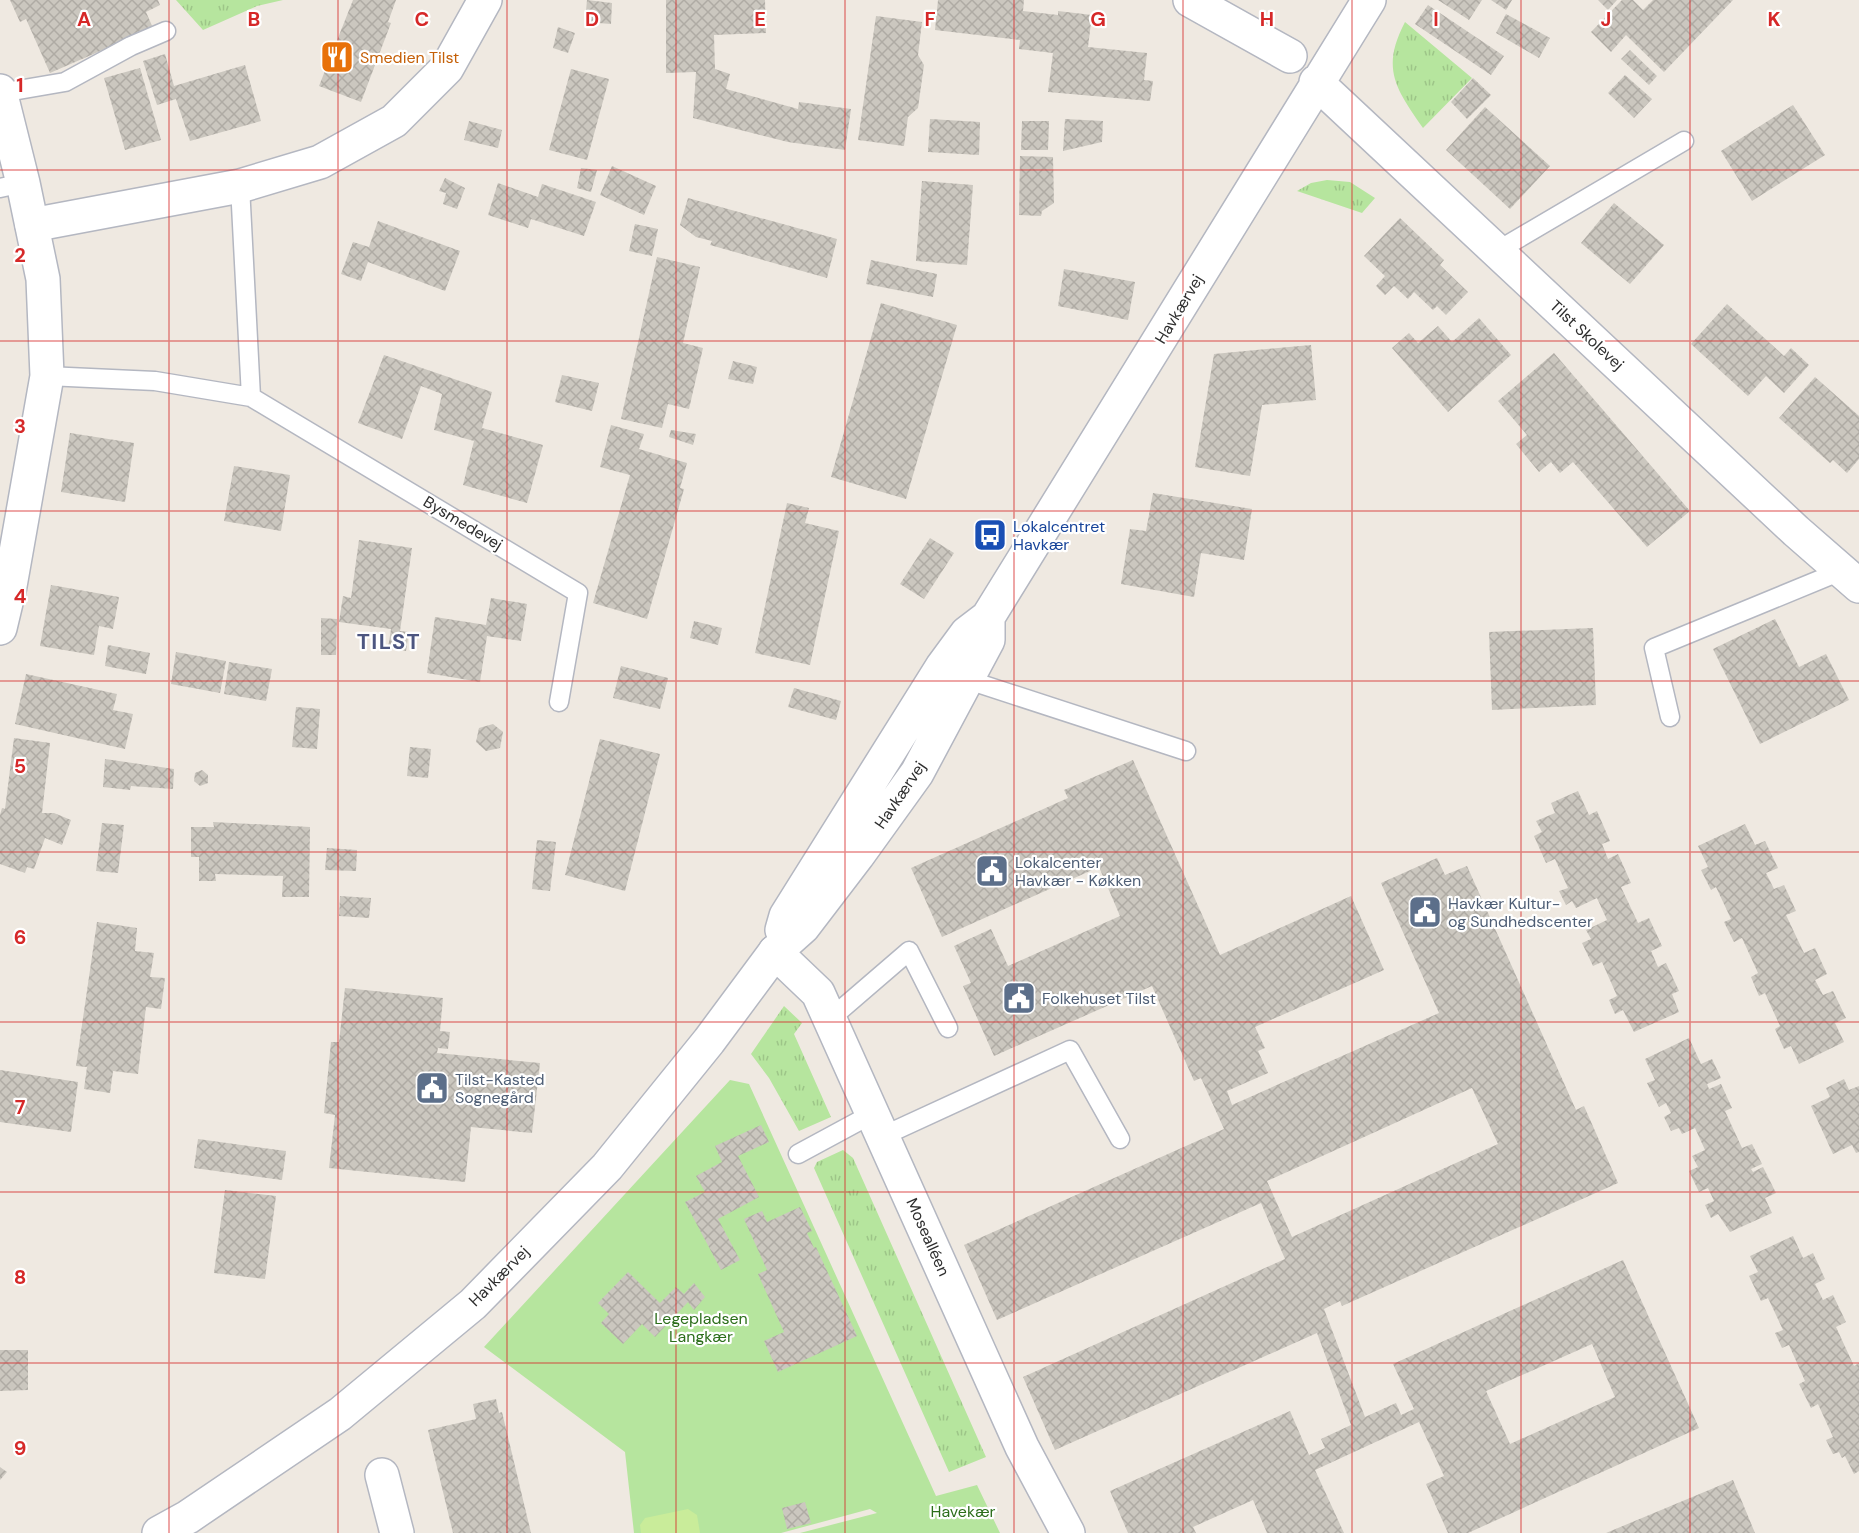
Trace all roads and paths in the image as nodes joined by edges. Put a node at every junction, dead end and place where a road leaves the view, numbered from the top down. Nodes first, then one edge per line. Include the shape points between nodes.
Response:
1 (486, 0) edge
2 (1191, 0) edge
3 (1369, 0) edge
4 (166, 31) dead end
5 (1290, 56) dead end
6 (1316, 82) junction
7 (0, 92) edge
8 (1684, 141) dead end
9 (11, 185) edge
10 (240, 186) junction
11 (32, 225) junction
12 (1497, 251) junction
13 (47, 376) junction
14 (251, 397) junction
15 (1850, 579) edge
16 (0, 628) edge
17 (954, 674) junction
18 (559, 702) dead end
19 (1670, 717) dead end
20 (1186, 751) dead end
21 (775, 952) junction
22 (830, 1019) junction
23 (948, 1028) dead end
24 (877, 1125) junction
25 (1119, 1139) dead end
26 (798, 1154) dead end
27 (382, 1475) dead end
28 (159, 1533) edge
29 (397, 1533) edge
30 (1068, 1533) edge

1 - 10 street via 447,68 394,121 320,162
2 - 5 street
3 - 6 street, Havkærvej
4 - 7 lane via 65,82
6 - 12 street, Tilst Skolevej
6 - 17 street, Havkærvej via 988,617 967,633
7 - 9 street
8 - 12 lane
9 - 11 street
10 - 11 street
10 - 14 lane
11 - 13 street via 43,279
12 - 15 street, Tilst Skolevej
13 - 14 lane, Bysmedevej via 155,381
13 - 16 street
14 - 18 lane, Bysmedevej via 578,592
15 - 19 lane via 1654,648
17 - 20 lane
17 - 21 street, Havkærvej via 786,916
21 - 22 street, Mosealléen via 818,993
21 - 28 street, Havkærvej via 607,1167 473,1304 340,1414
22 - 23 lane via 909,951
22 - 24 street, Mosealléen
24 - 25 lane via 1070,1050
24 - 26 lane
24 - 30 street, Mosealléen via 1022,1447
27 - 29 street

